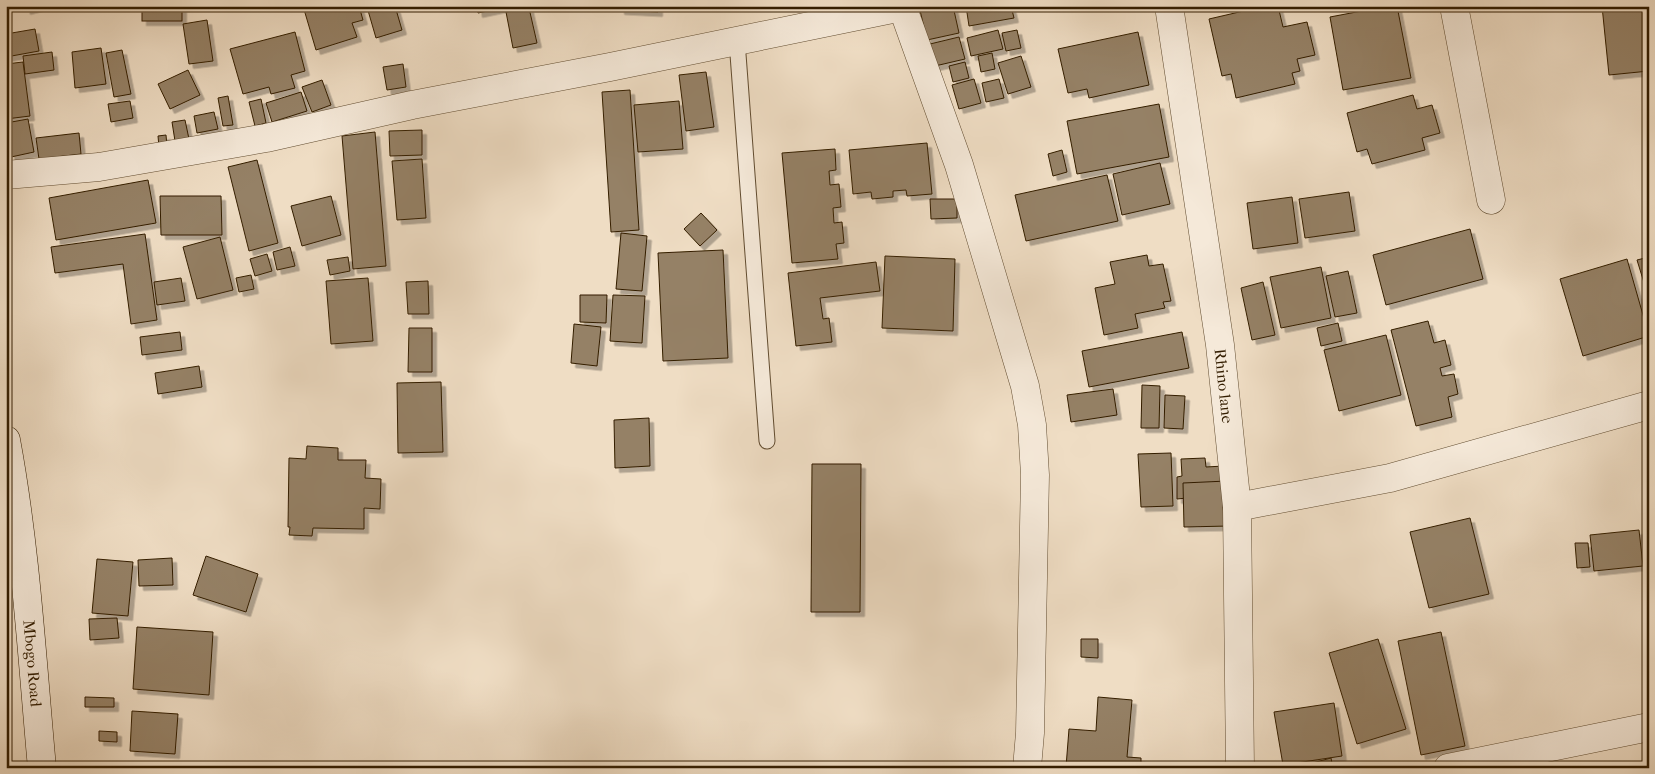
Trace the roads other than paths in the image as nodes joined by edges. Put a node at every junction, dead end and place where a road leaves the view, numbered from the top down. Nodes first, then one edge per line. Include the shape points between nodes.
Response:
1 (1169, 6) edge
2 (1454, 6) edge
3 (902, 7) edge
4 (737, 41) junction
5 (6, 174) edge
6 (1491, 200) dead end
7 (1649, 405) edge
8 (6, 440) edge
9 (767, 441) dead end
10 (10, 483) edge
11 (1237, 507) junction
12 (1649, 727) edge
13 (42, 768) edge
14 (1027, 768) edge
15 (1240, 768) edge
16 (1448, 768) edge

1 - 11 street, Rhino lane via 1220,345
2 - 6 street
3 - 4 street
3 - 14 street via 959,165 1013,342 1032,425 1035,474
4 - 5 street via 412,105 266,138 99,167
4 - 9 lane
7 - 11 street via 1390,478
8 - 10 street, Mbogo Road
10 - 13 street, Mbogo Road via 21,536
11 - 15 street, Rhino lane
12 - 16 street

